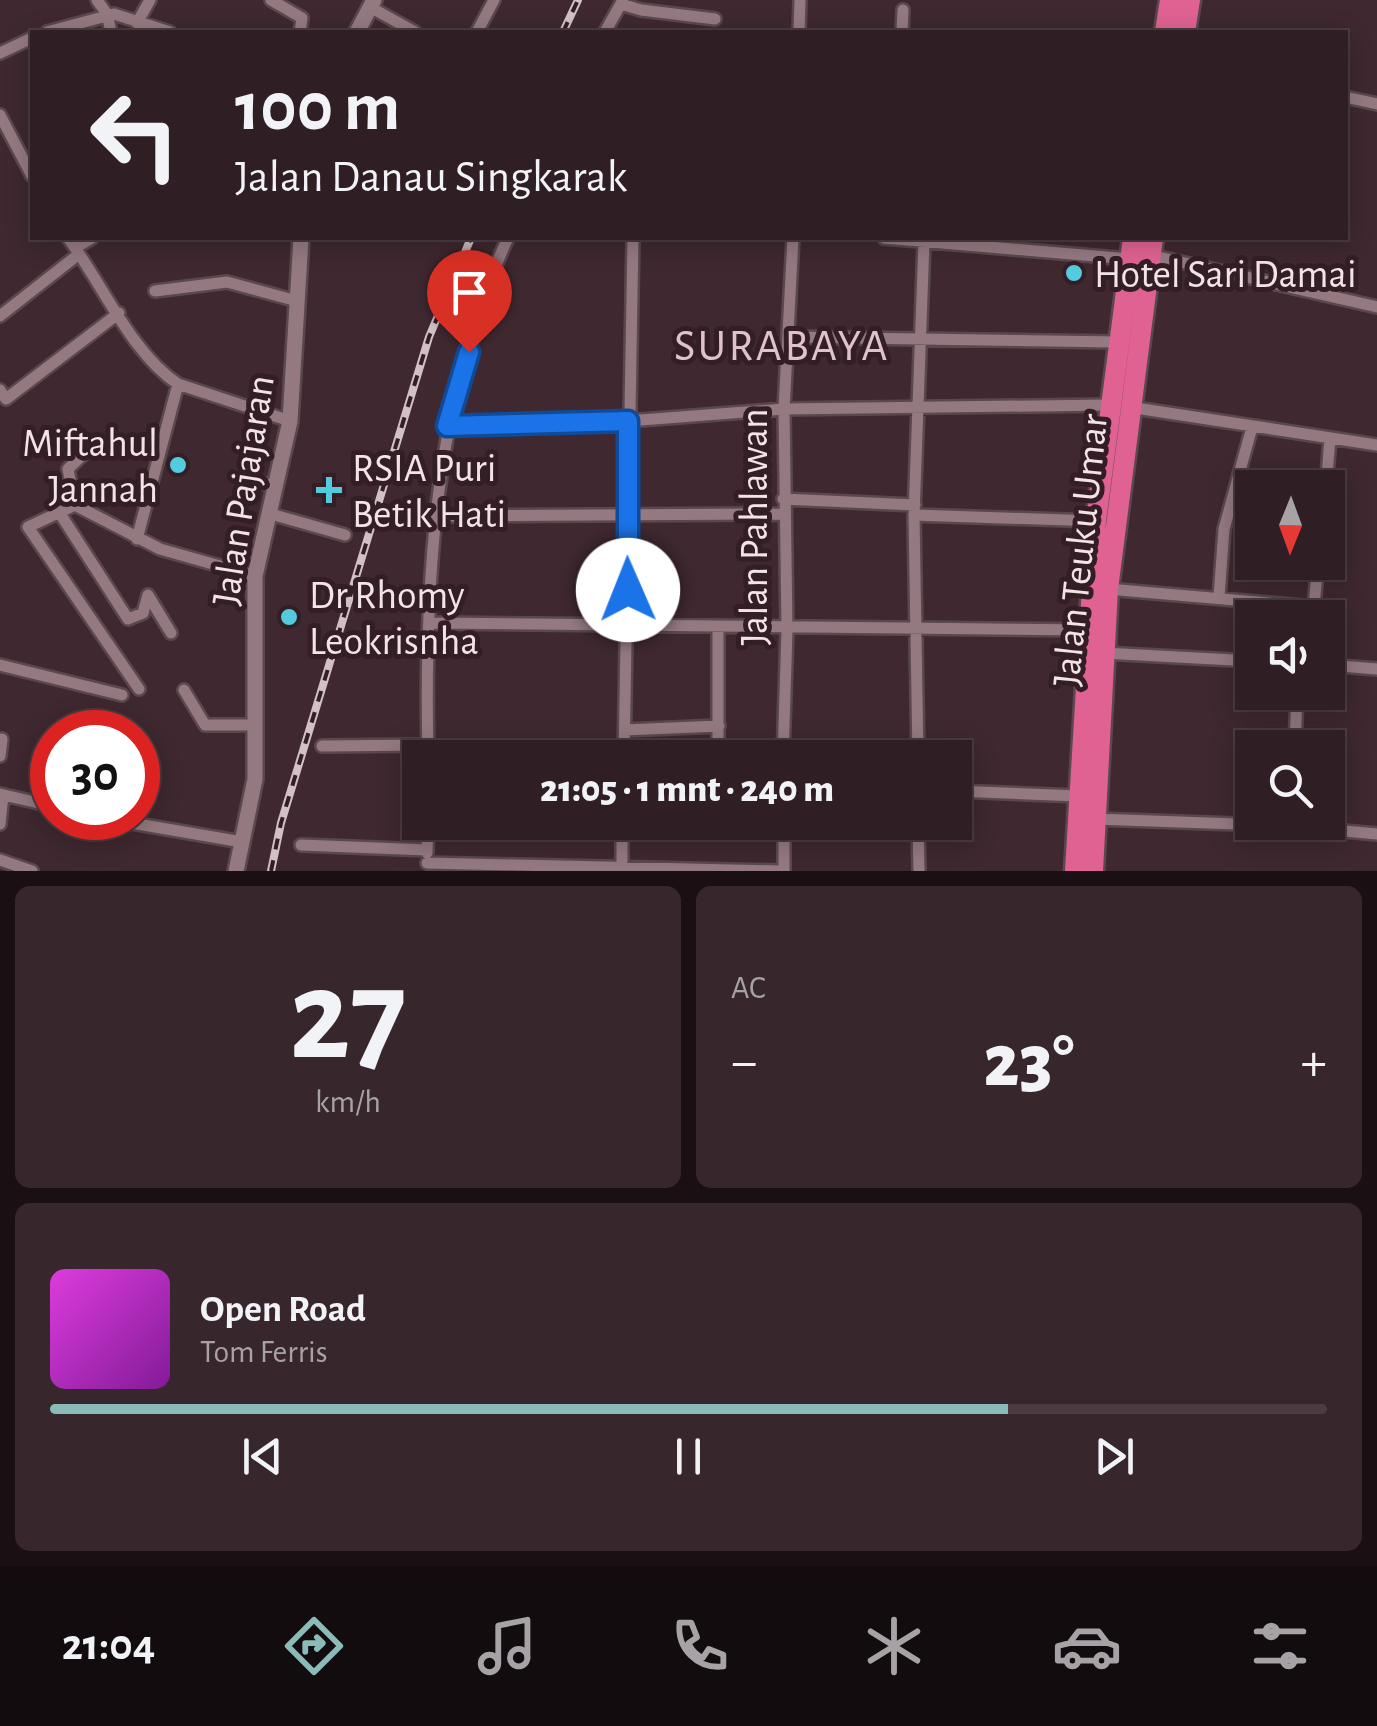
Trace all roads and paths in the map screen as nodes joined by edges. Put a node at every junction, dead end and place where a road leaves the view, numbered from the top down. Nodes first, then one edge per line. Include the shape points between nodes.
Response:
1 (97, 0) edge
2 (150, 0) edge
3 (271, 0) edge
4 (494, 0) edge
5 (800, 0) edge
6 (1170, 0) edge
7 (1190, 0) edge
8 (622, 2) edge
9 (372, 3) edge
10 (903, 10) dead end
11 (107, 14) junction
12 (715, 19) dead end
13 (138, 23) junction
14 (54, 30) edge
15 (111, 30) edge
16 (163, 30) edge
17 (300, 30) edge
18 (357, 30) edge
19 (412, 30) edge
20 (478, 30) edge
21 (606, 30) edge
22 (799, 30) edge
23 (902, 30) edge
24 (1164, 30) edge
25 (1185, 30) edge
26 (30, 43) edge
27 (0, 52) edge
28 (1348, 98) edge
29 (1377, 104) edge
30 (0, 114) edge
31 (30, 172) edge
32 (302, 240) edge
33 (507, 240) edge
34 (633, 240) edge
35 (793, 240) edge
36 (904, 240) edge
37 (924, 242) junction
38 (74, 246) edge
39 (1142, 247) edge
40 (156, 291) dead end
41 (296, 301) junction
42 (1377, 308) edge
43 (119, 312) junction
44 (0, 316) edge
45 (789, 337) junction
46 (922, 340) junction
47 (1117, 342) junction
48 (178, 384) junction
49 (0, 390) edge
50 (1118, 406) junction
51 (921, 408) junction
52 (784, 409) junction
53 (290, 421) junction
54 (628, 421) junction
55 (447, 426) junction
56 (1252, 427) junction
57 (1330, 438) junction
58 (94, 444) dead end
59 (1377, 445) edge
60 (1327, 470) edge
61 (240, 477) dead end
62 (277, 487) junction
63 (783, 499) junction
64 (75, 505) junction
65 (915, 510) junction
66 (59, 512) junction
67 (270, 514) junction
68 (628, 514) junction
69 (784, 514) junction
70 (435, 516) junction
71 (1096, 520) junction
72 (345, 534) dead end
73 (137, 539) junction
74 (255, 576) junction
75 (1108, 589) junction
76 (1220, 597) junction
77 (1239, 600) edge
78 (432, 623) junction
79 (629, 628) junction
80 (718, 630) junction
81 (787, 630) junction
82 (1086, 630) junction
83 (171, 632) dead end
84 (919, 632) junction
85 (1102, 653) junction
86 (1235, 660) edge
87 (0, 666) edge
88 (1345, 667) edge
89 (1377, 670) edge
90 (139, 689) dead end
91 (184, 690) dead end
92 (122, 695) dead end
93 (1090, 709) junction
94 (255, 724) junction
95 (718, 726) junction
96 (625, 730) junction
97 (2, 739) edge
98 (1090, 739) junction
99 (427, 740) edge
100 (625, 740) edge
101 (718, 740) edge
102 (784, 740) edge
103 (918, 740) edge
104 (322, 746) dead end
105 (402, 750) edge
106 (0, 756) edge
107 (972, 791) edge
108 (2, 794) edge
109 (1078, 796) junction
110 (30, 801) edge
111 (1095, 820) junction
112 (1235, 823) edge
113 (0, 824) edge
114 (160, 828) edge
115 (1345, 830) edge
116 (1377, 834) edge
117 (622, 840) edge
118 (783, 840) edge
119 (918, 840) edge
120 (242, 842) junction
121 (302, 845) dead end
122 (427, 861) edge
123 (4, 865) edge
124 (622, 870) edge
125 (32, 871) edge
126 (236, 871) edge
127 (782, 871) edge
128 (919, 871) edge
129 (1075, 871) edge
130 (1093, 871) edge

1 - 11 street
2 - 13 street
3 - 17 street via 302,18
4 - 20 street
5 - 22 street
6 - 24 highway
7 - 25 highway
8 - 12 street
8 - 21 street
9 - 18 main road
9 - 19 street
10 - 23 street
11 - 13 street
11 - 14 street
11 - 15 street
13 - 16 street
26 - 27 street
28 - 29 street
30 - 31 street
32 - 41 main road, Jalan Pajajaran
33 - 55 street
34 - 54 street
35 - 45 street, Jalan Pahlawan
36 - 37 street
37 - 39 street
37 - 46 street
38 - 43 street
38 - 44 street
39 - 42 street
39 - 47 highway, Jalan Teuku Umar
39 - 50 highway, Jalan Teuku Umar
40 - 41 street via 227,282
41 - 53 main road, Jalan Pajajaran
43 - 48 street via 144,354
43 - 49 street via 6,399
45 - 46 street
45 - 52 street, Jalan Pahlawan
46 - 47 street
46 - 51 street
47 - 50 highway, Jalan Teuku Umar
48 - 53 street
48 - 73 street
50 - 51 street
50 - 56 street
50 - 71 highway, Jalan Teuku Umar
50 - 75 highway, Jalan Teuku Umar
51 - 52 street
51 - 65 street
52 - 54 street
52 - 63 street, Jalan Pahlawan
53 - 62 main road, Jalan Pajajaran
54 - 55 street
54 - 68 street
55 - 70 street
56 - 57 street
56 - 76 street via 1224,529
57 - 59 street
57 - 60 street
58 - 64 street via 68,469
61 - 62 street
62 - 67 main road, Jalan Pajajaran
63 - 65 street
63 - 69 street, Jalan Pahlawan
64 - 66 street
64 - 73 street
65 - 71 street
65 - 84 street
66 - 83 street via 127,617 143,613 148,595
66 - 90 street via 28,528
67 - 72 street
67 - 74 main road, Jalan Pajajaran
68 - 69 street
68 - 70 street
68 - 79 street
69 - 81 street, Jalan Pahlawan
70 - 78 street
71 - 82 highway, Jalan Teuku Umar
73 - 74 street
74 - 94 main road, Jalan Pajajaran
75 - 76 street
75 - 85 highway, Jalan Teuku Umar
76 - 77 street
78 - 79 street
78 - 99 street
79 - 80 street
79 - 96 street
80 - 81 street
80 - 95 street
81 - 84 street
81 - 102 street, Jalan Pahlawan
82 - 84 street
82 - 93 highway, Jalan Teuku Umar
84 - 103 street
85 - 86 street
85 - 93 highway, Jalan Teuku Umar
87 - 92 street
88 - 89 street
91 - 94 street via 205,725
93 - 98 highway, Jalan Teuku Umar
94 - 120 main road, Jalan Pajajaran via 253,805
95 - 96 street
95 - 101 street
96 - 100 street
97 - 106 street
98 - 109 highway, Jalan Teuku Umar
98 - 111 highway, Jalan Teuku Umar
104 - 105 street
107 - 109 street
108 - 110 street
108 - 113 street
109 - 129 highway, Jalan Teuku Umar
111 - 112 street
111 - 130 highway, Jalan Teuku Umar
114 - 120 street
115 - 116 street
117 - 124 street
118 - 127 street
119 - 128 street
120 - 126 main road, Jalan Pajajaran
121 - 122 street
122 - 124 street
123 - 125 street
124 - 127 street

